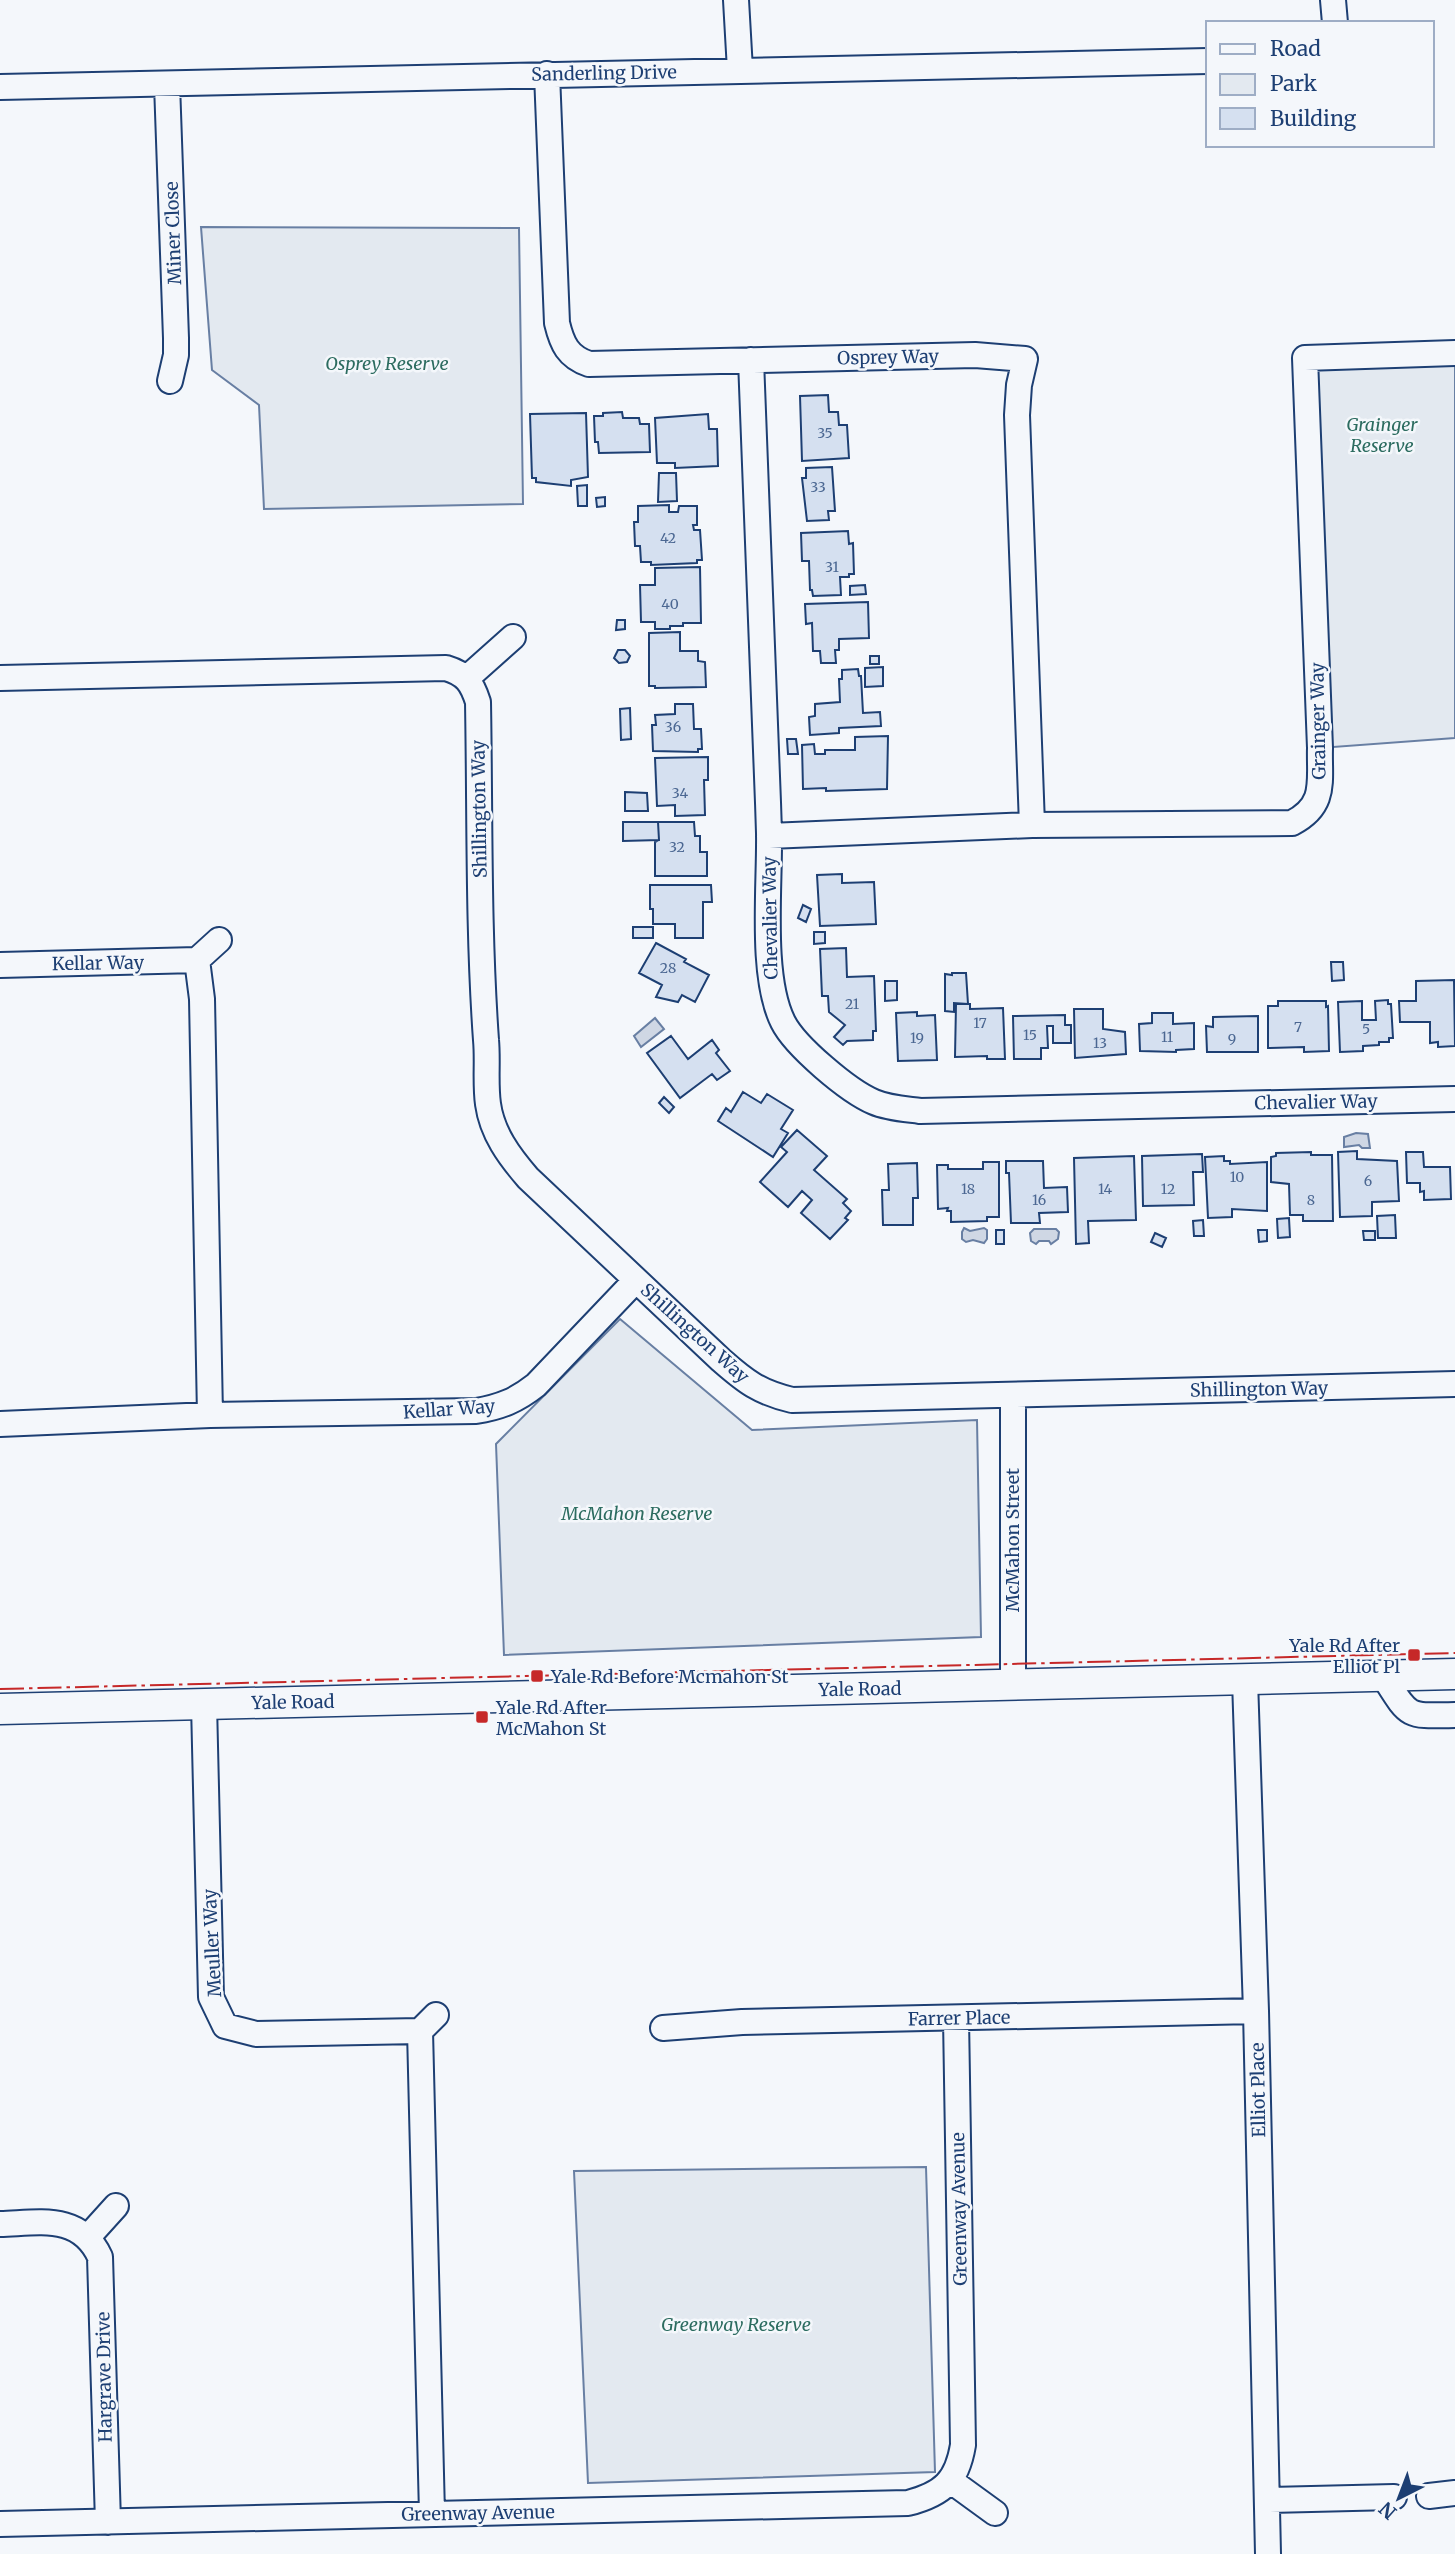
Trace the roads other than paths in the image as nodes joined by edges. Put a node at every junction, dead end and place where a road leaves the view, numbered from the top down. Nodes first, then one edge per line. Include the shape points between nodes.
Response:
1 (736, 0) edge
2 (1333, 0) edge
3 (1335, 21) edge
4 (1206, 61) edge
5 (740, 70) junction
6 (547, 74) junction
7 (167, 84) junction
8 (0, 88) edge
9 (1455, 353) edge
10 (751, 360) junction
11 (170, 381) dead end
12 (513, 637) dead end
13 (0, 678) edge
14 (467, 678) junction
15 (1032, 825) junction
16 (769, 836) junction
17 (219, 940) dead end
18 (197, 960) junction
19 (0, 965) edge
20 (1455, 1099) edge
21 (636, 1280) junction
22 (1455, 1384) edge
23 (1013, 1395) junction
24 (210, 1415) junction
25 (0, 1424) edge
26 (1455, 1674) edge
27 (1384, 1677) junction
28 (1245, 1680) junction
29 (1013, 1685) junction
30 (204, 1704) junction
31 (0, 1709) edge
32 (1455, 1715) edge
33 (1256, 2011) junction
34 (956, 2018) junction
35 (663, 2028) dead end
36 (116, 2206) dead end
37 (0, 2224) edge
38 (88, 2237) junction
39 (951, 2481) junction
40 (1455, 2493) edge
41 (1429, 2496) dead end
42 (1394, 2497) dead end
43 (1267, 2500) junction
44 (995, 2513) dead end
45 (432, 2514) junction
46 (108, 2522) junction
47 (0, 2524) edge
48 (1268, 2554) edge

1 - 5 street
2 - 3 street
4 - 5 street, Sanderling Drive
5 - 6 street, Sanderling Drive
6 - 7 street, Sanderling Drive
6 - 10 street, Osprey Way via 557,323 568,353 589,364
7 - 8 street, Sanderling Drive
7 - 11 street, Miner Close via 176,338
9 - 15 street, Grainger Way via 1305,358 1320,748 1319,797 1314,808 1292,823
10 - 15 street, Osprey Way via 975,355 1025,359 1017,415
10 - 16 street, Chevalier Way
12 - 14 street
13 - 14 street via 446,668
14 - 21 street, Shillington Way via 478,702 482,990 488,1103 494,1128 528,1178
15 - 16 street, Grainger Way
16 - 20 street, Chevalier Way via 772,992 783,1024 835,1076 874,1102 920,1111
17 - 18 street
18 - 19 street, Kellar Way
18 - 24 street via 202,999
21 - 23 street, Shillington Way via 747,1382 768,1395 792,1400
21 - 24 street, Kellar Way via 536,1385 499,1407
22 - 23 street, Shillington Way
23 - 29 street, McMahon Street
24 - 25 street, Kellar Way
26 - 27 main road, Yale Road
27 - 28 main road, Yale Road
27 - 32 street via 1405,1709 1419,1716
28 - 29 main road, Yale Road
28 - 33 street, Elliot Place
29 - 30 main road, Yale Road
30 - 31 main road, Yale Road
30 - 45 street, Meuller Way via 211,1997 225,2026 256,2034 428,2023
33 - 34 street, Farrer Place
33 - 43 street, Elliot Place
34 - 35 street, Farrer Place
34 - 39 street, Greenway Avenue via 963,2445
36 - 38 street
37 - 38 street via 57,2223
38 - 46 street, Hargrave Drive via 101,2267
39 - 44 street
39 - 45 street, Greenway Avenue via 928,2498 908,2503
40 - 41 street
42 - 43 street
43 - 48 street, Elliot Place
45 - 46 street, Greenway Avenue
46 - 47 street, Greenway Avenue

